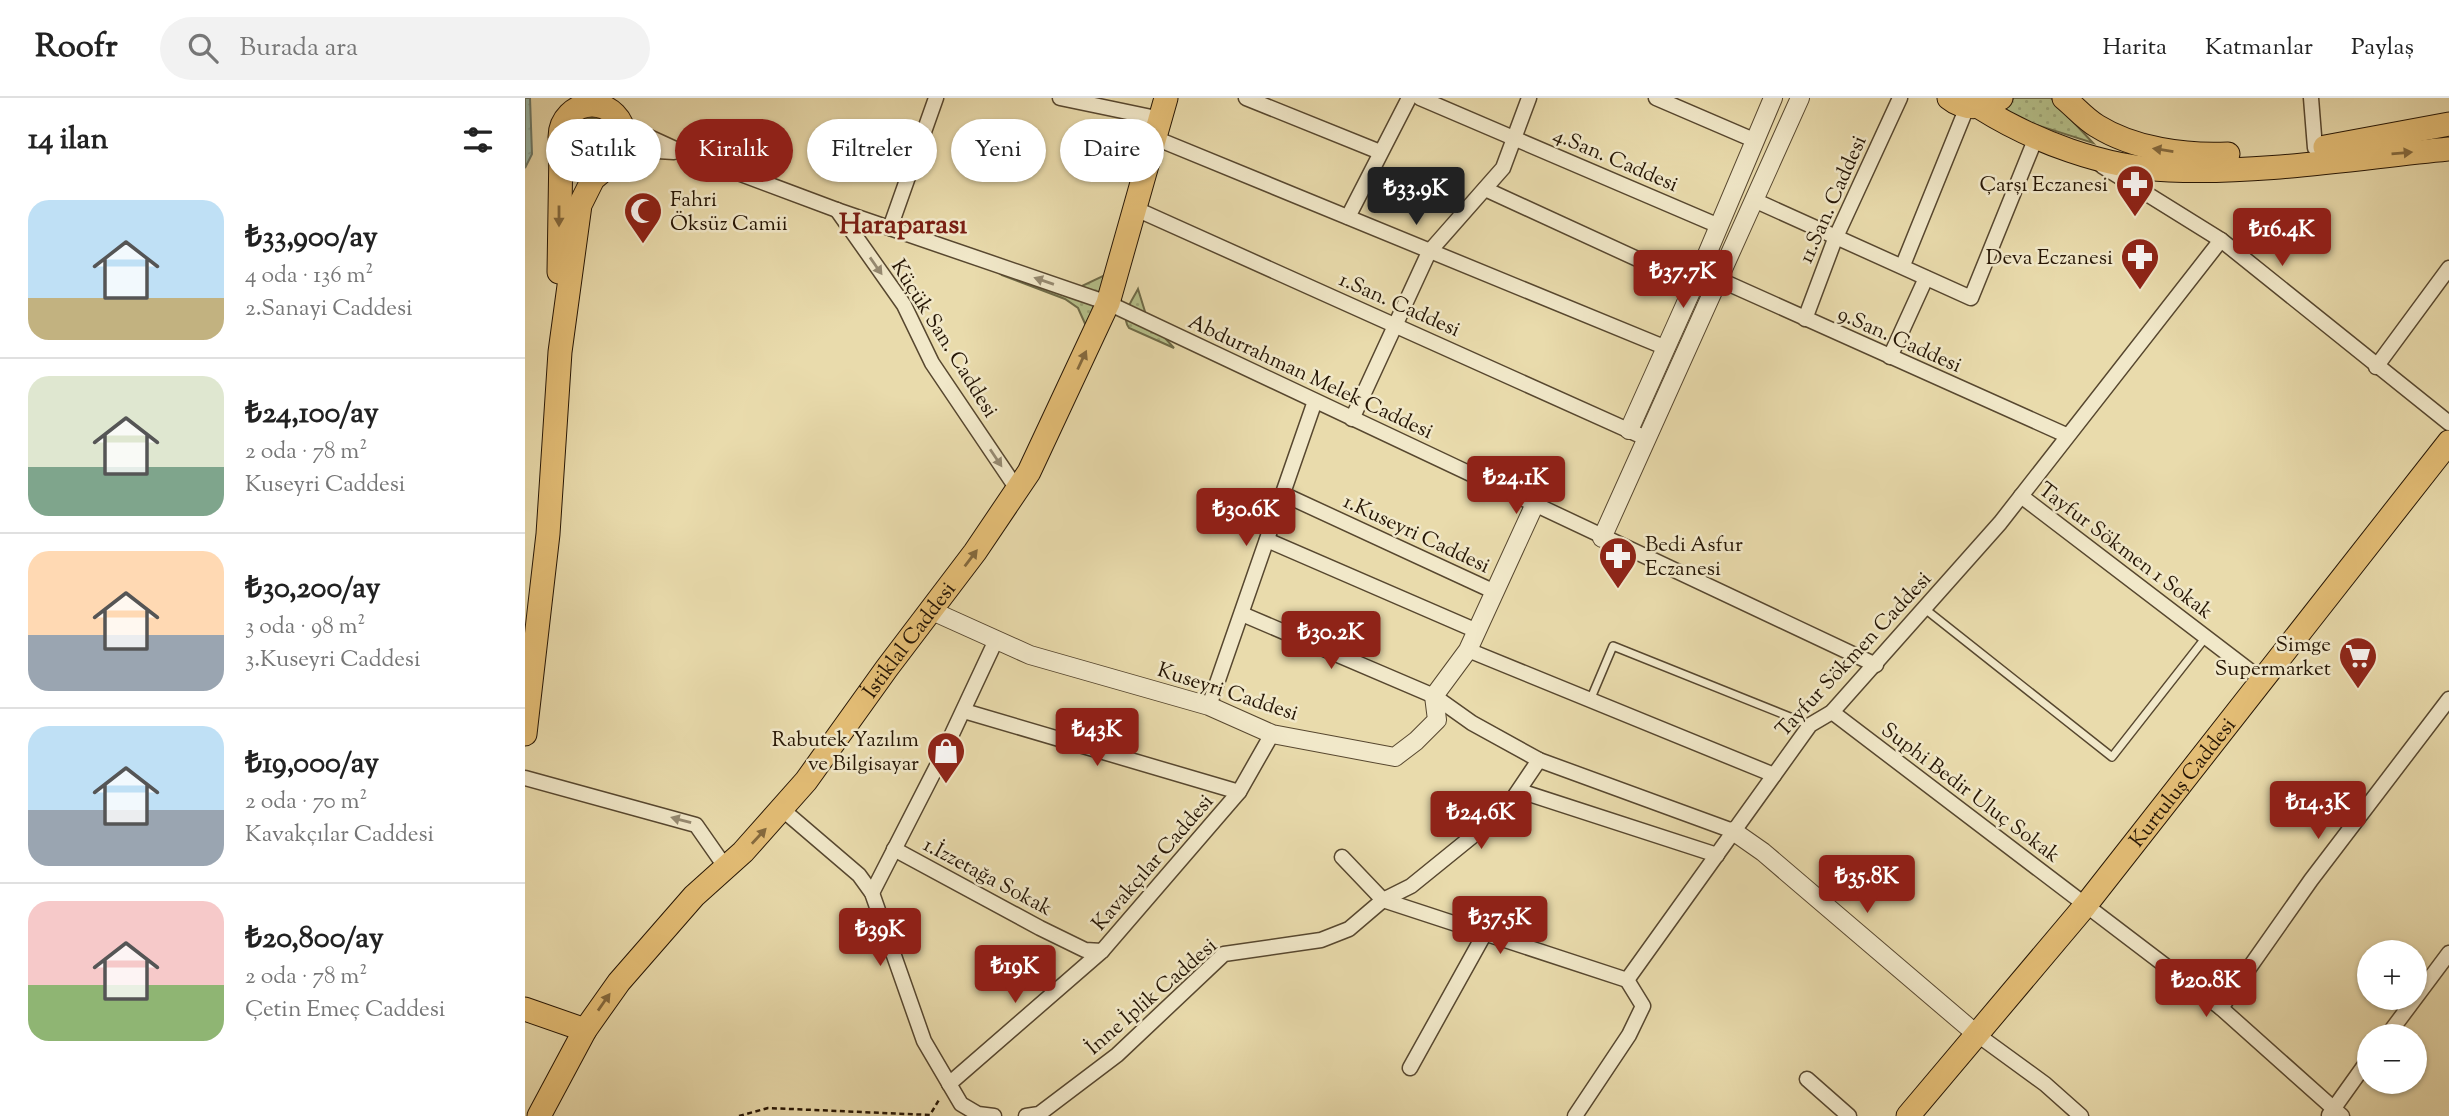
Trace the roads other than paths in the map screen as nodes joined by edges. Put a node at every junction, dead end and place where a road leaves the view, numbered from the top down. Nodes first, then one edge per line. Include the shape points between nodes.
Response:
1 (936, 98) edge
2 (1061, 98) edge
3 (1246, 98) edge
4 (1409, 98) edge
5 (1420, 98) edge
6 (1529, 98) edge
7 (1656, 98) edge
8 (1773, 98) edge
9 (1800, 98) edge
10 (1900, 98) edge
11 (2001, 98) edge
12 (2064, 98) edge
13 (2311, 98) edge
14 (598, 102) edge
15 (1958, 102) edge
16 (563, 108) edge
17 (1161, 118) edge
18 (619, 119) edge
19 (2449, 124) edge
20 (2037, 135) junction
21 (1513, 138) junction
22 (1756, 141) junction
23 (2315, 148) junction
24 (2449, 149) edge
25 (1380, 152) junction
26 (2085, 155) junction
27 (559, 182) edge
28 (592, 182) edge
29 (762, 182) edge
30 (1485, 189) junction
31 (1754, 200) junction
32 (1136, 209) junction
33 (837, 210) junction
34 (1348, 217) junction
35 (1719, 226) junction
36 (890, 228) junction
37 (1835, 239) junction
38 (2221, 240) junction
39 (1429, 252) junction
40 (1903, 265) junction
41 (2449, 268) edge
42 (1926, 278) junction
43 (1718, 279) junction
44 (1695, 285) junction
45 (1108, 303) junction
46 (1805, 319) junction
47 (1395, 325) junction
48 (1664, 347) junction
49 (560, 352) junction
50 (1889, 357) junction
51 (2376, 367) junction
52 (1314, 401) junction
53 (1352, 419) junction
54 (2449, 423) edge
55 (1629, 430) junction
56 (2066, 435) junction
57 (1646, 438) junction
58 (2449, 442) edge
59 (1017, 489) junction
60 (1283, 494) junction
61 (2021, 496) junction
62 (1534, 506) junction
63 (1602, 538) junction
64 (1267, 540) junction
65 (1495, 592) junction
66 (1925, 609) junction
67 (930, 611) junction
68 (1242, 614) junction
69 (1477, 631) junction
70 (2206, 637) junction
71 (996, 640) junction
72 (1468, 650) junction
73 (1876, 665) junction
74 (2262, 680) junction
75 (1434, 696) junction
76 (1591, 698) junction
77 (2449, 699) edge
78 (1209, 706) junction
79 (964, 711) junction
80 (1832, 712) junction
81 (1810, 725) junction
82 (525, 734) edge
83 (1272, 734) junction
84 (1539, 761) junction
85 (1774, 775) junction
86 (525, 778) edge
87 (1520, 791) junction
88 (1239, 792) junction
89 (783, 810) junction
90 (1733, 831) junction
91 (894, 849) junction
92 (1717, 855) junction
93 (1342, 857) dead end
94 (726, 868) junction
95 (872, 893) junction
96 (1383, 900) junction
97 (2085, 906) junction
98 (1485, 933) junction
99 (1102, 951) junction
100 (2449, 953) edge
101 (1627, 980) junction
102 (2221, 1008) junction
103 (525, 1009) edge
104 (2396, 1024) edge
105 (585, 1030) junction
106 (1975, 1033) junction
107 (1410, 1068) dead end
108 (2357, 1078) edge
109 (1807, 1079) dead end
110 (949, 1084) junction
111 (2335, 1113) edge
112 (978, 1114) edge
113 (539, 1116) edge
114 (994, 1116) edge
115 (1026, 1116) edge
116 (1575, 1116) edge
117 (1849, 1116) edge
118 (1908, 1116) edge
119 (2081, 1116) edge

1 - 36 street
2 - 17 street
3 - 25 street
4 - 25 street
5 - 21 street, 4.San. Caddesi
6 - 21 street
7 - 22 street
8 - 22 street
9 - 31 street
10 - 37 street, 11.San. Caddesi
11 - 15 main road
23 -> 12 main road via 2204,155 2153,148 2097,127
13 - 23 street
14 - 16 main road
14 - 18 main road
15 - 20 main road
15 - 40 street
17 - 32 main road, İstiklal Caddesi
17 - 34 street
19 - 23 main road
20 - 26 main road
20 - 42 street via 1971,298
21 - 30 street via 1503,168
21 - 35 street, 4.San. Caddesi
22 - 35 street
26 -> 24 main road via 2166,170 2234,170
25 - 34 street
26 - 38 street
27 -> 49 main road
28 - 49 main road via 580,205
29 - 33 street, Abdurrahman Melek Caddesi
30 - 39 street
30 - 44 street
31 - 37 street
31 - 43 street
32 - 45 main road, İstiklal Caddesi
32 - 47 street, 1.San. Caddesi
33 - 36 street, Abdurrahman Melek Caddesi
33 -> 59 street, Küçük San. Caddesi via 904,305 932,362
34 - 39 street
35 - 44 street
45 -> 36 street, Abdurrahman Melek Caddesi
37 - 40 street
37 - 46 street, 11.San. Caddesi
38 - 51 street
38 - 56 street, Tayfur Sökmen Caddesi
39 - 47 street
39 - 48 street
40 - 42 street
41 - 51 street
42 - 50 street
43 - 46 street, 9.San. Caddesi
43 - 57 street
44 - 48 street
45 - 52 street, Abdurrahman Melek Caddesi
59 -> 45 main road, İstiklal Caddesi
46 - 50 street, 9.San. Caddesi
47 - 53 street
47 - 55 street, 1.San. Caddesi
48 - 55 street
49 - 82 main road via 548,534
50 - 56 street, 9.San. Caddesi
51 - 54 street
52 - 53 street, Abdurrahman Melek Caddesi
52 - 60 street
53 - 62 street, Abdurrahman Melek Caddesi
55 - 57 street, 1.San. Caddesi
56 - 61 street, Tayfur Sökmen Caddesi
57 - 63 street
58 - 74 main road, Kurtuluş Caddesi
67 -> 59 main road, İstiklal Caddesi
60 - 64 street
60 - 65 street, 1.Kuseyri Caddesi
61 - 66 street, Tayfur Sökmen Caddesi
61 - 70 street, Tayfur Sökmen 1 Sokak
62 - 63 street, Abdurrahman Melek Caddesi
62 - 65 street, Kuseyri Caddesi
63 - 73 street, Abdurrahman Melek Caddesi
64 - 68 street
64 - 69 street
65 - 69 street, Kuseyri Caddesi
66 - 70 lane, Tayfur Sökmen 1 Sokak via 2112,757
66 - 73 street, Tayfur Sökmen Caddesi
67 - 71 street, Kuseyri Caddesi
67 - 89 main road, İstiklal Caddesi
68 - 75 street
68 - 78 street
69 - 72 street, Kuseyri Caddesi
70 - 74 street, Tayfur Sökmen 1 Sokak
71 - 78 street, Kuseyri Caddesi via 1030,655
71 - 79 street
72 - 75 street, Kuseyri Caddesi
72 - 76 street
73 - 80 street, Tayfur Sökmen Caddesi
74 - 97 main road, Kurtuluş Caddesi
75 - 83 street, Kuseyri Caddesi via 1437,720 1395,757
75 - 84 street
76 - 81 lane via 1613,646
76 - 85 street
77 - 102 street via 2311,880
78 - 83 street, Kuseyri Caddesi
79 - 88 street
79 - 91 street
80 - 81 street, Tayfur Sökmen Caddesi
80 - 97 street, Suphi Bedir Uluç Sokak
81 - 85 street, Tayfur Sökmen Caddesi
83 - 88 street, Kavakçılar Caddesi
84 - 87 street, İnne İplik Caddesi
84 - 90 street
85 - 90 street, Tayfur Sökmen Caddesi
94 -> 86 street via 697,825
87 - 92 street
87 - 96 street, İnne İplik Caddesi via 1506,809 1411,886
88 - 99 street, Kavakçılar Caddesi
94 -> 89 main road, İstiklal Caddesi
89 - 95 street via 859,875
90 - 92 street, Tayfur Sökmen Caddesi
90 - 106 street
91 - 95 street
91 - 99 street, 1.İzzetağa Sokak via 1085,950
92 - 101 street, Tayfur Sökmen Caddesi
93 - 96 street
105 -> 94 main road, İstiklal Caddesi via 619,982 694,896
95 - 110 street via 925,1041
96 - 98 street
96 - 115 street, İnne İplik Caddesi via 1349,929 1321,940 1224,954 1117,1055 1039,1114
97 - 102 street, Suphi Bedir Uluç Sokak
97 - 106 main road, Kurtuluş Caddesi
98 - 101 street
98 - 107 street
99 - 110 street, Kavakçılar Caddesi
100 - 104 street
101 - 116 street via 1643,1006
102 - 111 street, Suphi Bedir Uluç Sokak
103 - 105 main road
105 - 113 main road, İstiklal Caddesi
106 - 118 main road, Kurtuluş Caddesi
106 - 119 street
108 - 111 street
109 - 117 street
110 - 112 street via 961,1104
112 - 114 street

